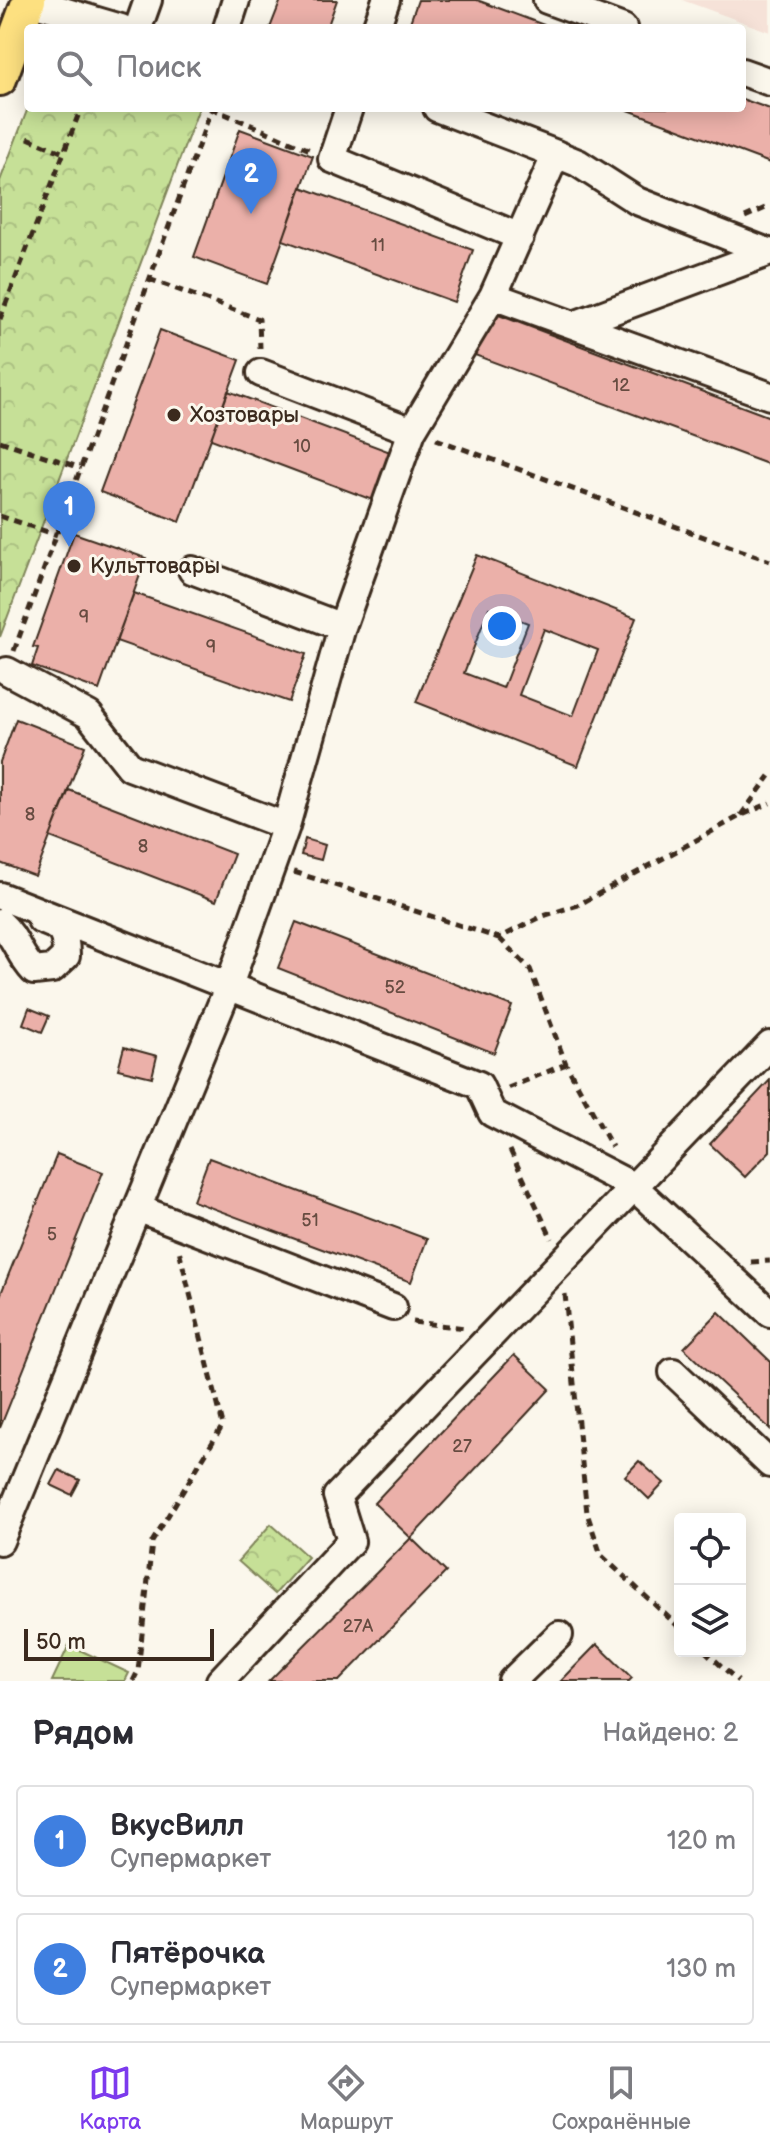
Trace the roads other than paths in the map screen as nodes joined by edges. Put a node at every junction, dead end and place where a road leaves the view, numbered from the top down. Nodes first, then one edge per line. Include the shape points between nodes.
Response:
1 (28, 0) edge
2 (148, 0) edge
3 (236, 0) edge
4 (386, 0) edge
5 (547, 0) edge
6 (108, 24) edge
7 (139, 24) edge
8 (228, 24) edge
9 (377, 24) edge
10 (612, 24) edge
11 (746, 73) edge
12 (0, 79) edge
13 (770, 82) edge
14 (348, 112) edge
15 (447, 112) edge
16 (556, 154) junction
17 (520, 237) junction
18 (769, 252) edge
19 (493, 296) junction
20 (574, 325) junction
21 (261, 373) road end
22 (770, 396) edge
23 (412, 431) junction
24 (192, 570) dead end
25 (342, 627) junction
26 (7, 671) road end
27 (286, 826) junction
28 (0, 896) edge
29 (0, 906) edge
30 (0, 923) edge
31 (228, 988) junction
32 (770, 1045) edge
33 (633, 1186) junction
34 (137, 1208) junction
35 (393, 1307) road end
36 (770, 1313) edge
37 (673, 1372) dead end
38 (770, 1464) edge
39 (0, 1541) edge
40 (559, 1635) dead end
41 (220, 1681) edge
42 (512, 1681) edge

1 - 6 lane
1 - 12 main road
2 - 7 lane
3 - 8 lane
4 - 9 lane
5 - 10 lane
11 - 13 lane
14 - 17 lane via 332,159
15 - 16 lane
16 - 17 lane
16 - 18 lane via 637,201
17 - 19 lane
18 - 20 lane
19 - 20 lane
19 - 23 lane
20 - 22 lane
21 - 23 lane
23 - 25 lane
24 - 25 lane
25 - 27 lane
26 - 27 lane via 89,715 130,767
27 - 31 lane
28 - 31 lane
29 - 30 lane via 55,924 66,938 66,956 52,969 34,971
31 - 33 lane via 479,1085 489,1105
31 - 34 lane
32 - 33 lane
33 - 36 lane
33 - 41 lane via 337,1496 351,1541
34 - 35 lane
34 - 39 lane
37 - 38 lane
40 - 42 lane

